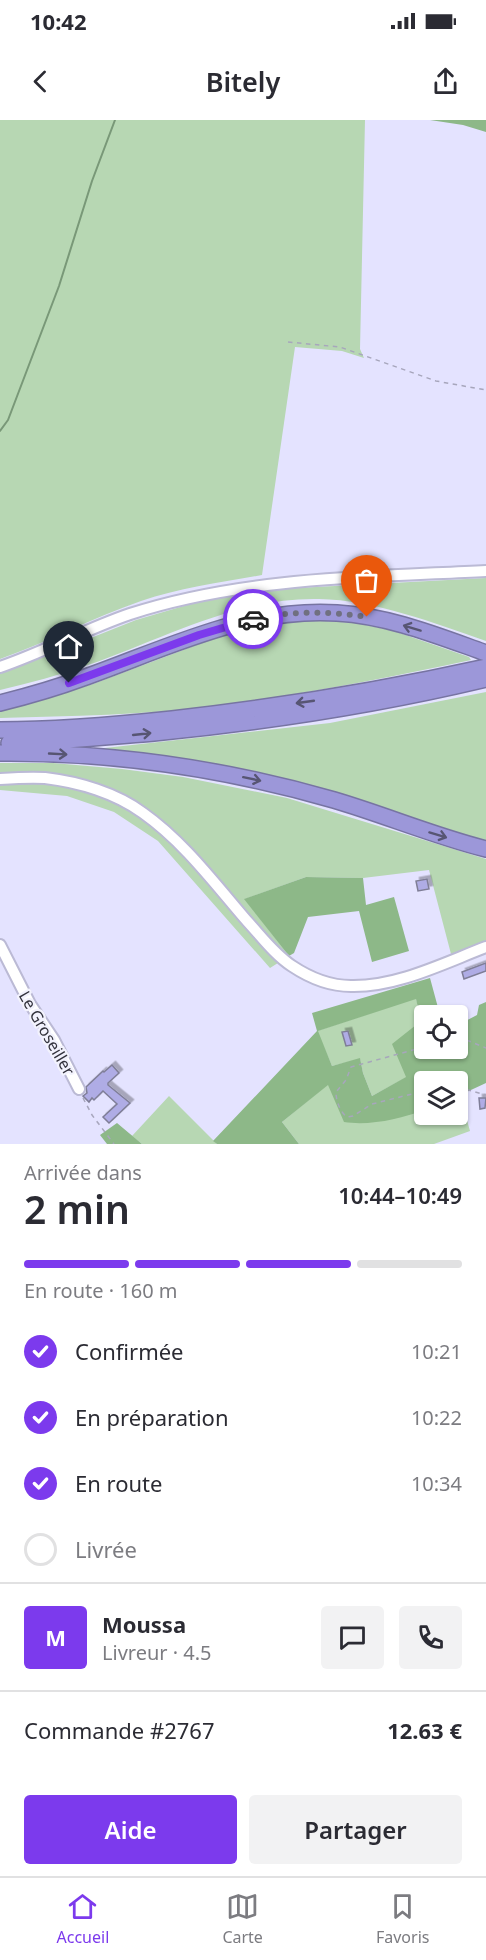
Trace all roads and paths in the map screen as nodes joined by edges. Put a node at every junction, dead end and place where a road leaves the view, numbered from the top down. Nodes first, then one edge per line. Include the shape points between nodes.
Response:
1 (288, 342) dead end
2 (486, 390) edge
3 (486, 571) edge
4 (486, 653) edge
5 (0, 667) edge
6 (486, 667) edge
7 (486, 679) edge
8 (0, 703) edge
9 (0, 730) edge
10 (0, 743) edge
11 (0, 753) edge
12 (0, 779) edge
13 (486, 849) edge
14 (0, 945) edge
15 (486, 947) edge
16 (468, 1041) edge
17 (486, 1048) edge
18 (414, 1050) edge
19 (79, 1089) joint
20 (468, 1090) edge
21 (414, 1094) edge
22 (486, 1095) edge
23 (114, 1144) edge

1 - 2 path via 340,347 435,381
3 - 5 street via 270,584 234,590 132,614
4 -> 8 highway via 413,628 360,616 324,612 277,615 213,630 83,678
6 -> 9 highway via 358,694 215,714
10 -> 7 highway via 218,727 340,709
11 -> 13 highway via 121,759 241,777 336,801
12 - 15 street via 45,778 80,785 111,795 142,812 188,853 281,958 327,983 361,986 386,982
14 - 19 street, Le Groseiller
16 - 17 path
18 - 21 path via 351,1068 336,1098 347,1117 372,1104
19 - 23 path
20 - 22 path

